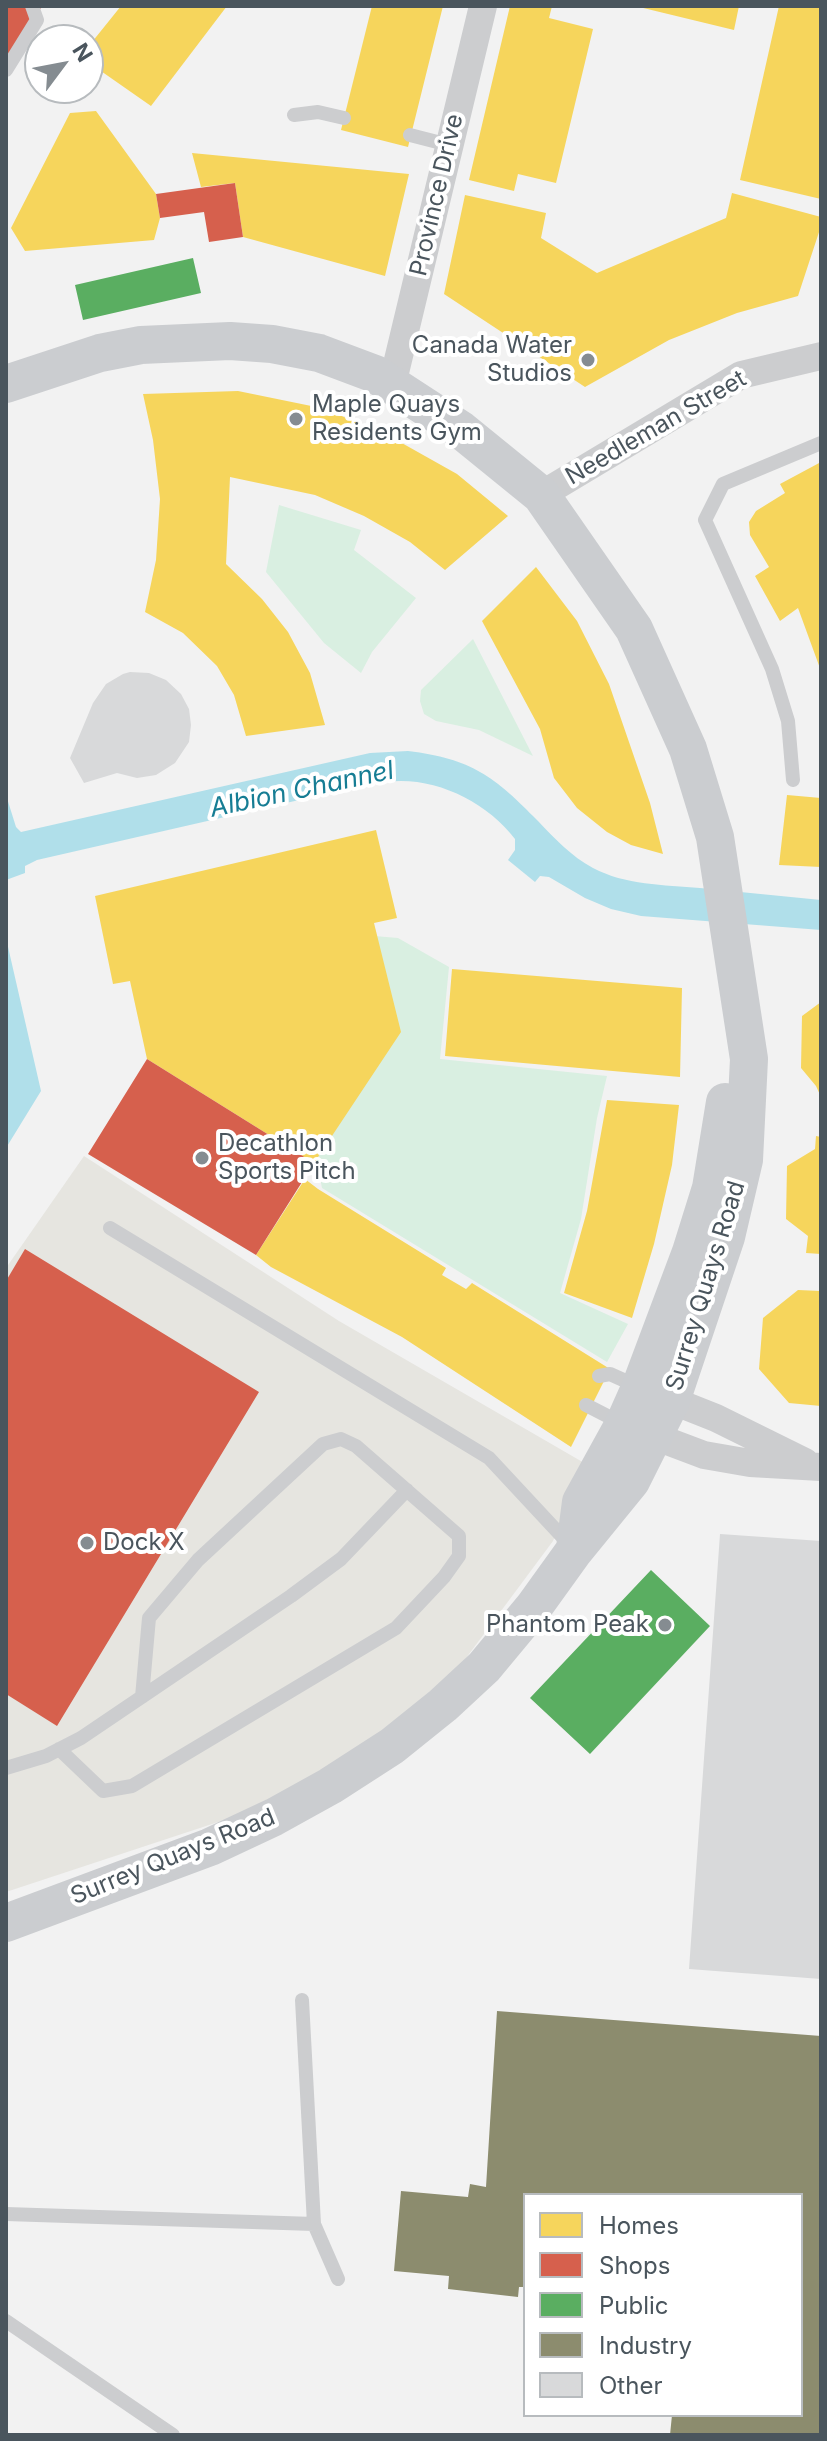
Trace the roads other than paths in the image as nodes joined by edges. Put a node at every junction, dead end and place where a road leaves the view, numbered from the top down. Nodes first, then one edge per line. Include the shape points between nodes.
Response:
1 (32, 6) edge
2 (483, 6) edge
3 (6, 70) edge
4 (294, 115) dead end
5 (344, 118) dead end
6 (410, 135) dead end
7 (449, 145) junction
8 (821, 356) edge
9 (6, 384) edge
10 (392, 385) junction
11 (821, 443) edge
12 (541, 495) junction
13 (793, 780) dead end
14 (110, 1228) dead end
15 (599, 1376) dead end
16 (656, 1394) junction
17 (586, 1405) dead end
18 (639, 1431) junction
19 (817, 1466) edge
20 (407, 1490) junction
21 (574, 1551) junction
22 (142, 1697) junction
23 (59, 1749) junction
24 (6, 1768) edge
25 (6, 1923) edge
26 (302, 2000) dead end
27 (6, 2214) edge
28 (314, 2224) junction
29 (338, 2279) dead end
30 (6, 2321) edge
31 (173, 2435) edge

1 - 3 lane via 37,20
2 - 7 street, Province Drive
4 - 5 lane via 318,112
6 - 7 lane
7 - 10 street, Province Drive
8 - 12 street, Needleman Street via 741,375
9 - 10 street, Surrey Quays Road via 141,345 230,341 319,353
10 - 12 street, Surrey Quays Road via 461,430
11 - 13 lane via 723,484 705,520 772,669 788,721
12 - 16 street, Surrey Quays Road via 634,629 688,749 715,837 740,994 711,1188
14 - 21 lane via 489,1458
15 - 16 lane via 610,1374
16 - 18 street, Surrey Quays Road
16 - 19 street
17 - 18 lane
18 - 19 street via 724,1459
18 - 21 street, Surrey Quays Road via 581,1502
20 - 22 lane via 341,1559
20 - 22 lane via 356,1446 341,1439 323,1444 198,1560 149,1618
20 - 23 lane via 459,1536 459,1556 396,1628 132,1786 103,1791
21 - 25 street, Surrey Quays Road via 484,1667 392,1746 319,1792 223,1841
22 - 23 lane
23 - 24 lane
26 - 28 lane
27 - 28 lane
28 - 29 lane
30 - 31 lane

